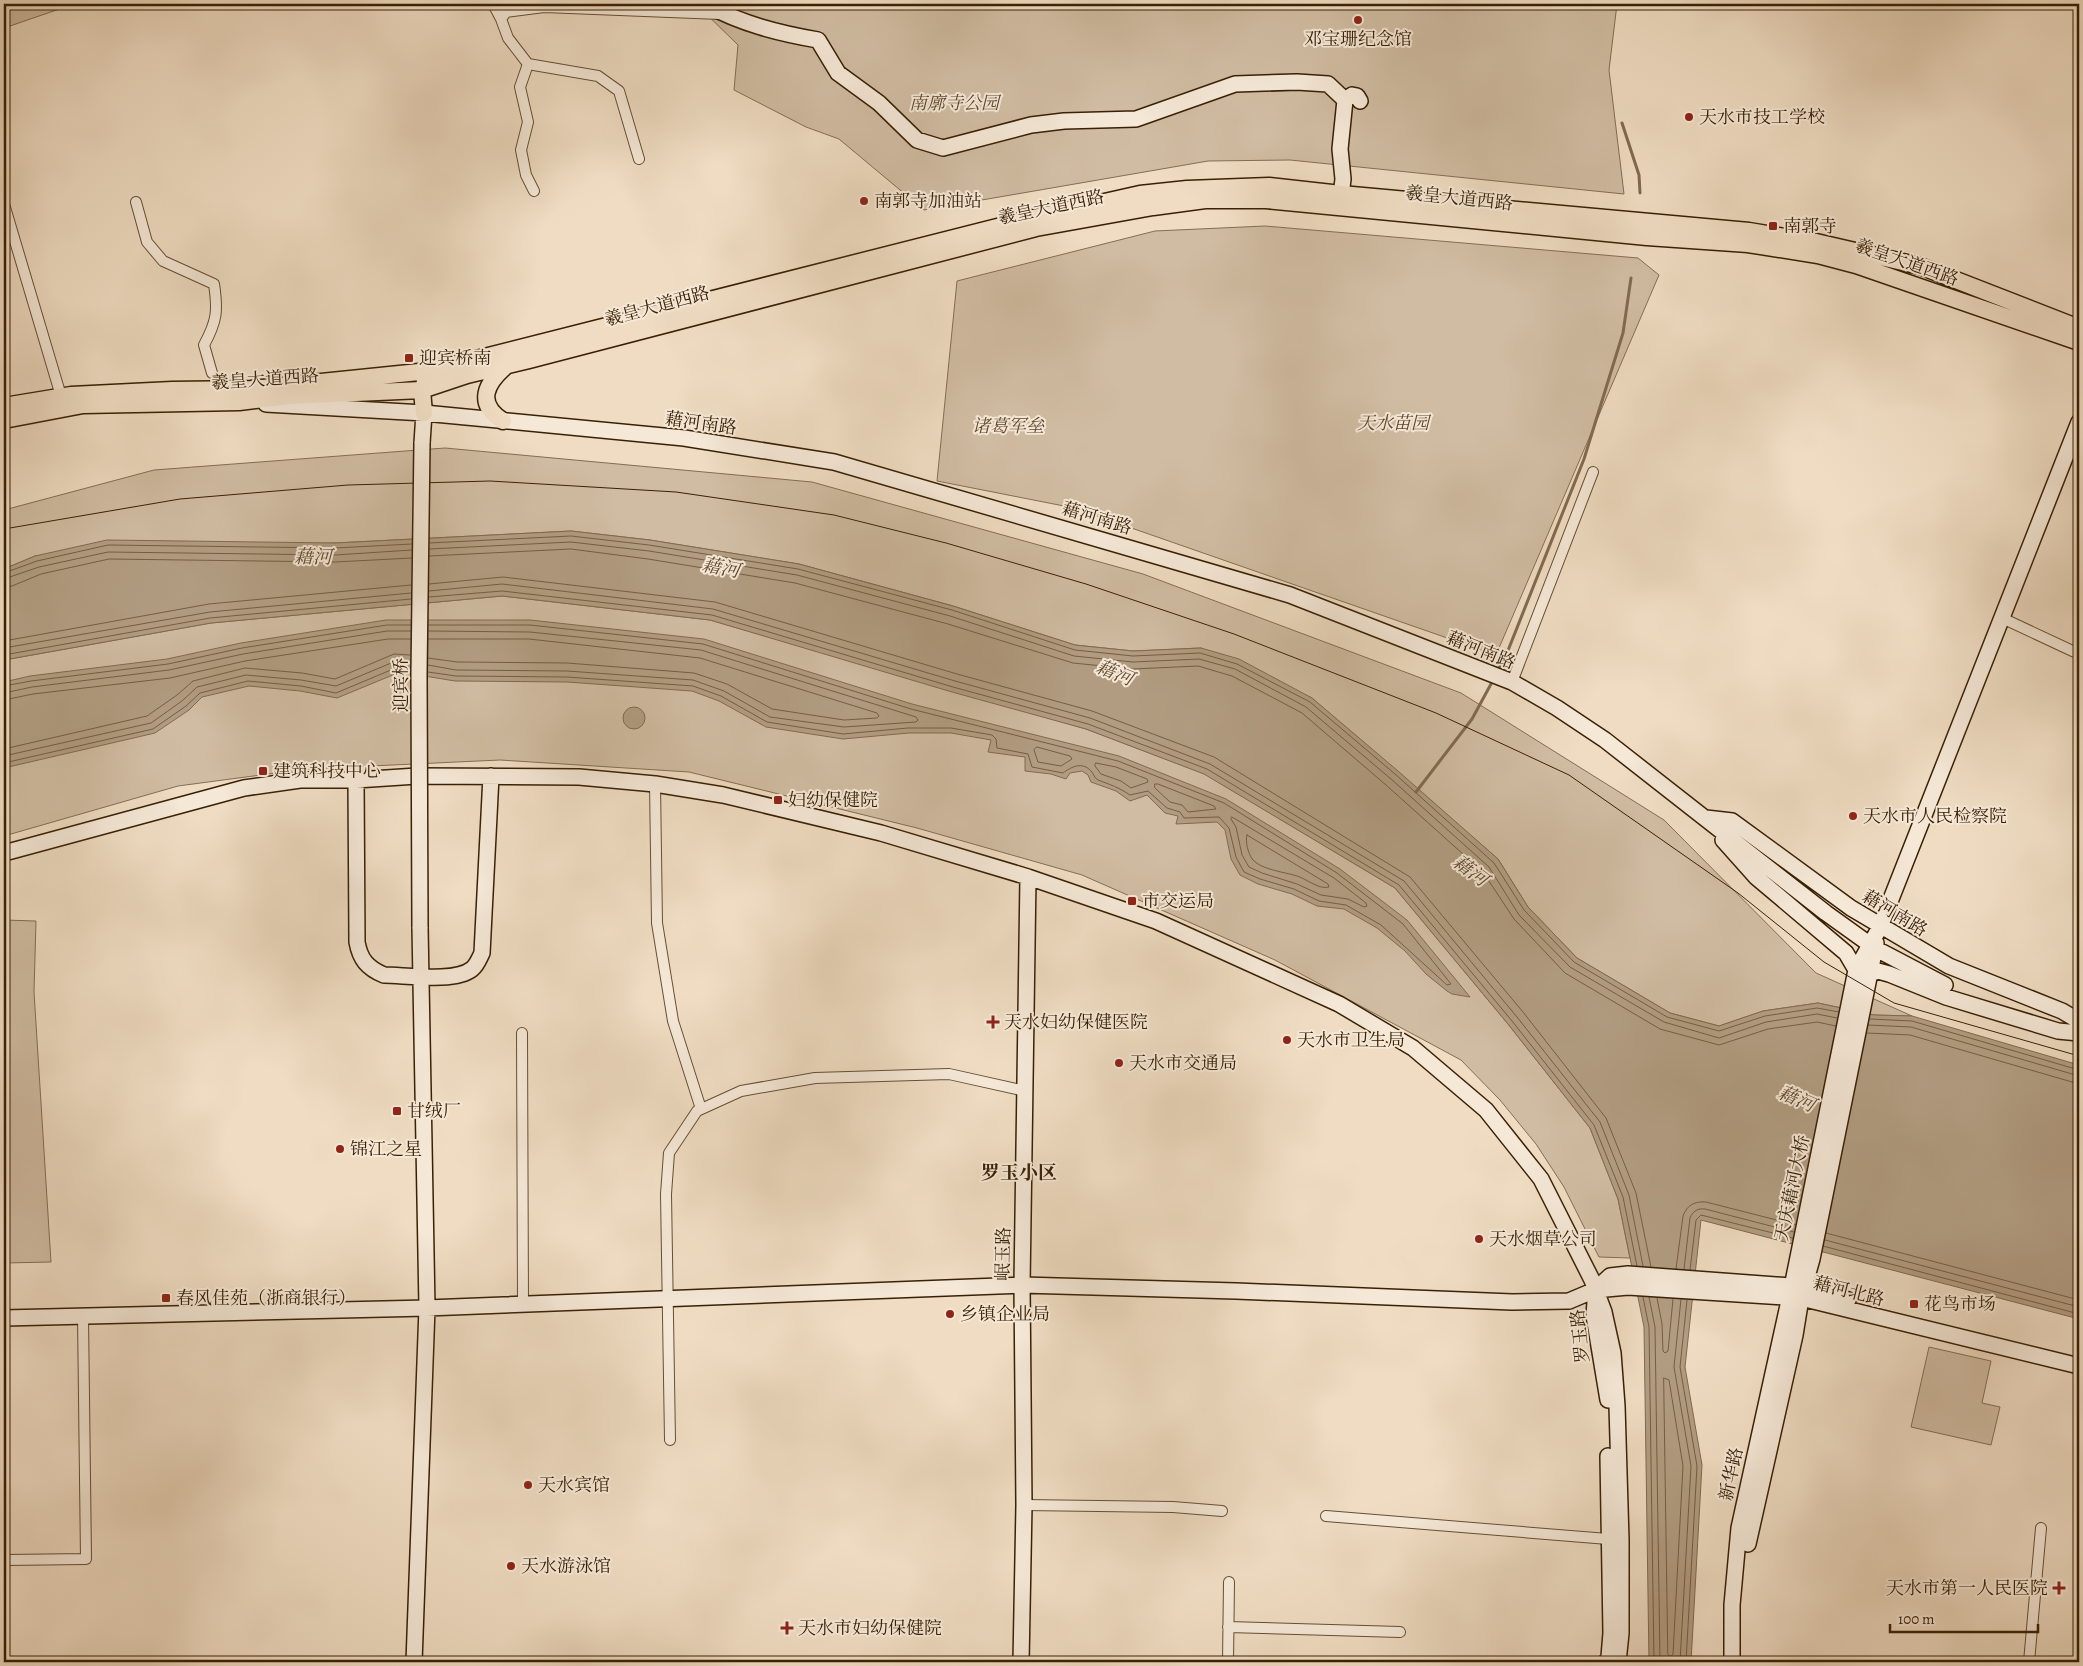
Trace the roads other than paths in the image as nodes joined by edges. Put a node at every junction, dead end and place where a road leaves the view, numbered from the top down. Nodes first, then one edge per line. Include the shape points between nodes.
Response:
1 (493, 4) edge
2 (705, 4) edge
3 (723, 14) junction
4 (501, 19) junction
5 (528, 64) junction
6 (640, 159) dead end
7 (534, 190) dead end
8 (1341, 193) junction
9 (136, 202) dead end
10 (4, 204) edge
11 (2079, 328) edge
12 (2079, 342) edge
13 (509, 363) junction
14 (429, 371) junction
15 (212, 373) dead end
16 (422, 390) junction
17 (61, 396) junction
18 (239, 402) junction
19 (4, 406) edge
20 (424, 413) junction
21 (4, 420) edge
22 (503, 421) junction
23 (2079, 422) edge
24 (1593, 472) dead end
25 (2002, 618) junction
26 (2079, 654) edge
27 (1512, 682) junction
28 (491, 776) junction
29 (356, 780) junction
30 (655, 784) junction
31 (1704, 818) junction
32 (4, 853) edge
33 (1028, 877) junction
34 (1880, 927) junction
35 (1865, 941) dead end
36 (1882, 952) dead end
37 (1863, 972) junction
38 (421, 976) junction
39 (2079, 1021) edge
40 (2079, 1032) edge
41 (522, 1033) dead end
42 (1025, 1091) junction
43 (701, 1109) junction
44 (1022, 1285) junction
45 (1595, 1290) junction
46 (1796, 1292) junction
47 (668, 1300) junction
48 (523, 1304) junction
49 (427, 1308) junction
50 (82, 1316) junction
51 (4, 1318) edge
52 (2079, 1356) edge
53 (2079, 1366) edge
54 (670, 1440) dead end
55 (1024, 1504) junction
56 (1222, 1511) dead end
57 (1326, 1516) dead end
58 (2041, 1528) dead end
59 (1608, 1539) junction
60 (4, 1560) edge
61 (1229, 1582) dead end
62 (1228, 1627) junction
63 (1400, 1632) dead end
64 (414, 1662) edge
65 (1022, 1662) edge
66 (1228, 1662) edge
67 (1606, 1662) edge
68 (1618, 1662) edge
69 (1732, 1662) edge
70 (1739, 1662) edge
71 (2029, 1662) edge

1 - 4 street
2 - 3 main road
3 - 4 street via 544,7 506,12
3 - 8 main road via 771,31 818,40 838,73 879,103 917,140 943,148 1031,125 1136,119 1236,84 1328,84 1352,101 1340,149
4 - 5 street via 508,38
5 - 6 street via 598,76 620,91
5 - 7 street via 520,87 528,122 521,150 526,175
8 - 11 main road, 羲皇大道西路 via 1749,231 1816,242 1920,266
8 - 12 main road, 羲皇大道西路 via 1637,236 1748,244 1818,255 1856,265
8 - 13 main road, 羲皇大道西路 via 1266,200 1205,200 1046,227
8 - 14 main road, 羲皇大道西路 via 1269,186 1140,194 1029,218
9 - 15 street via 147,242 163,261 214,284 215,325 204,345
10 - 17 street
13 - 16 main road, 羲皇大道西路
13 - 22 main road via 489,383 486,392 490,409
14 - 16 main road
14 - 17 main road, 羲皇大道西路 via 251,389
16 - 18 main road, 羲皇大道西路 via 289,396
16 - 20 main road
17 - 19 main road, 羲皇大道西路
18 - 20 main road, 藉河南路
18 - 21 main road, 羲皇大道西路 via 84,405
20 - 22 main road, 藉河南路
20 - 38 main road, 迎宾桥, bridge via 419,674
22 - 27 main road, 藉河南路 via 684,438 834,462 1290,595
23 - 25 main road, 天庆藉河大桥
24 - 27 street
25 - 26 street
25 - 34 main road, 天庆藉河大桥
27 - 31 main road, 藉河南路 via 1605,740
28 - 29 main road
28 - 30 main road via 579,777
28 - 38 main road via 482,953 478,962 463,974
29 - 32 main road via 300,780 244,788
29 - 38 main road via 359,953 369,967 384,975
30 - 33 main road via 723,795 881,833
30 - 43 street via 657,923 673,1021
31 - 34 main road, 藉河南路 via 1732,821
31 - 35 main road, 藉河南路
31 - 37 main road, 藉河南路 via 1756,877 1846,953
33 - 42 main road, 岷玉路
33 - 45 main road via 1156,921 1339,1004 1413,1048 1486,1110 1541,1179
34 - 37 main road, 天庆藉河大桥
34 - 39 main road, 藉河南路 via 1949,966 2062,1010
36 - 40 main road via 1964,994
37 - 40 main road via 1889,974 2058,1032
37 - 46 main road, 天庆藉河大桥
38 - 49 main road, 迎宾桥
41 - 48 street
42 - 43 street via 949,1074 815,1078 741,1091
42 - 44 main road, 岷玉路
43 - 47 street via 669,1153 666,1194
44 - 45 main road, 藉河北路 via 1512,1302 1570,1301
44 - 47 main road, 藉河北路
44 - 55 main road, 岷玉路
45 - 46 main road, 藉河北路 via 1628,1280
45 - 59 main road, 罗玉路 via 1594,1316 1609,1406
45 - 68 main road, 罗玉路 via 1604,1312 1613,1353 1617,1406 1621,1559
46 - 52 main road, 藉河北路 via 1847,1300
46 - 53 main road, 藉河北路
46 - 69 main road, 新华路 via 1739,1528 1732,1605
46 - 70 main road, 新华路 via 1795,1335 1750,1528 1738,1608
47 - 48 main road, 藉河北路
47 - 54 street
48 - 49 main road, 藉河北路
49 - 50 main road, 藉河北路
49 - 64 main road, 迎宾桥
50 - 51 main road, 藉河北路
50 - 60 street via 86,1558
55 - 56 street
55 - 65 main road, 岷玉路
57 - 59 street
58 - 71 street
59 - 67 main road, 罗玉路 via 1611,1633
61 - 62 street
62 - 63 street
62 - 66 street

